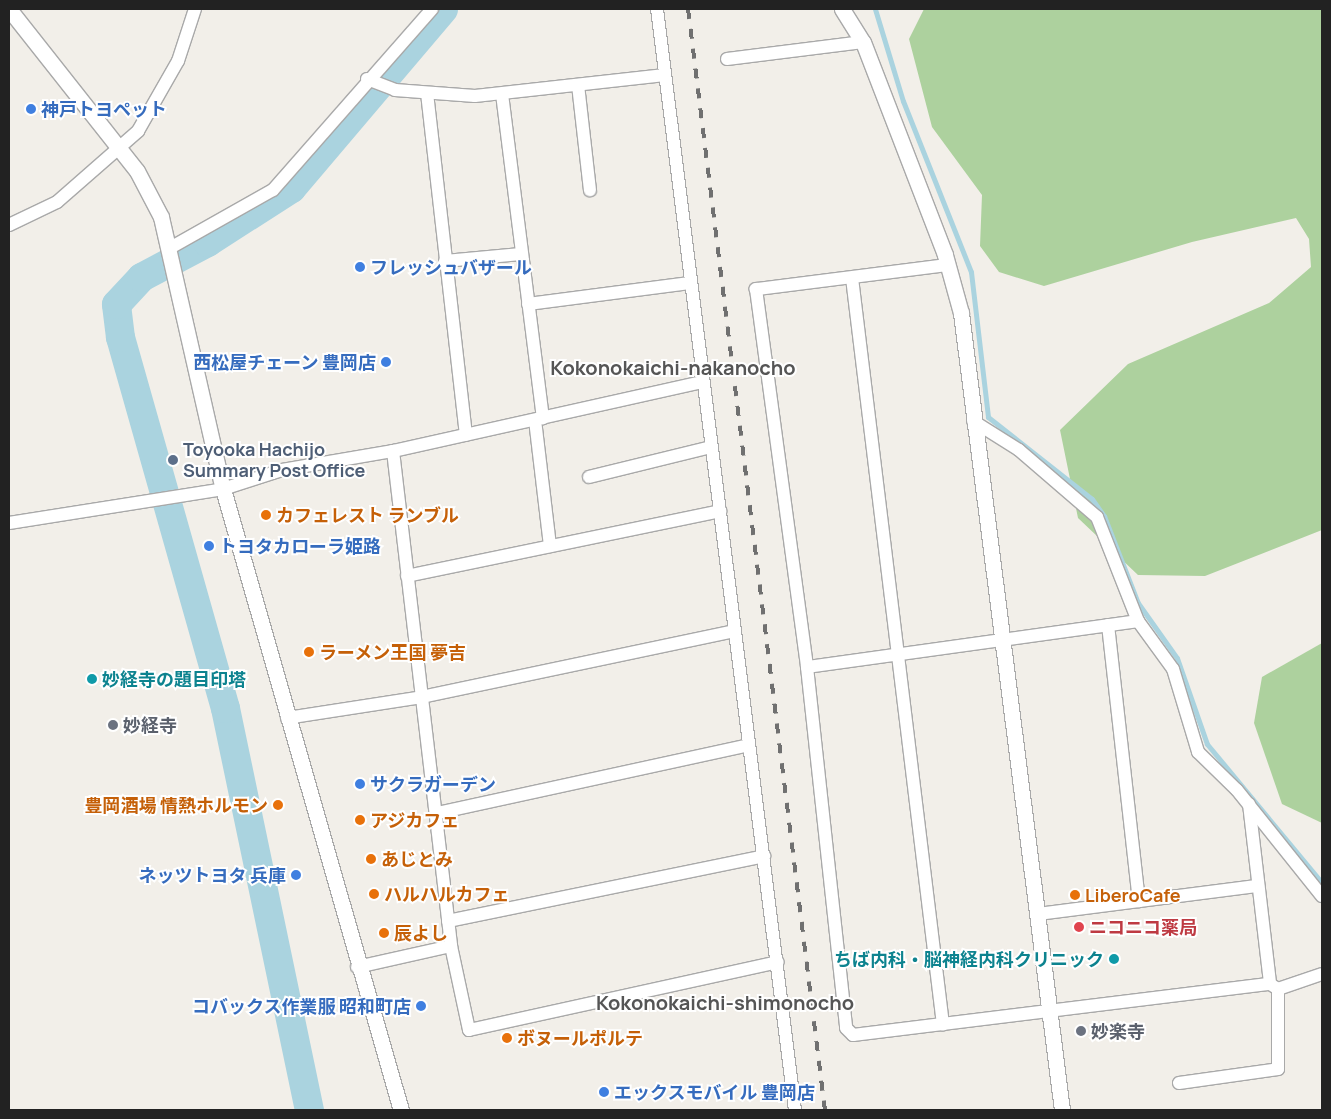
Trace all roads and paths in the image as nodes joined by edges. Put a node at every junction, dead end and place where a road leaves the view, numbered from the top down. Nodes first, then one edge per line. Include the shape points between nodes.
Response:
1 (9, 9) edge
2 (195, 9) edge
3 (432, 9) edge
4 (657, 9) edge
5 (842, 9) edge
6 (863, 42) junction
7 (727, 59) dead end
8 (665, 76) junction
9 (375, 83) junction
10 (578, 85) junction
11 (427, 93) junction
12 (502, 94) junction
13 (121, 149) junction
14 (590, 190) dead end
15 (9, 225) edge
16 (521, 254) junction
17 (172, 258) junction
18 (445, 261) junction
19 (947, 265) junction
20 (852, 278) junction
21 (690, 283) junction
22 (528, 304) junction
23 (702, 382) junction
24 (539, 419) junction
25 (974, 421) junction
26 (466, 435) junction
27 (712, 447) junction
28 (393, 451) junction
29 (589, 477) dead end
30 (223, 489) junction
31 (720, 511) junction
32 (9, 523) edge
33 (550, 546) junction
34 (408, 576) junction
35 (1138, 621) junction
36 (1108, 625) junction
37 (734, 631) junction
38 (1000, 639) junction
39 (898, 652) junction
40 (807, 667) junction
41 (422, 696) junction
42 (286, 718) junction
43 (748, 745) junction
44 (1249, 804) junction
45 (437, 813) junction
46 (764, 856) junction
47 (1258, 886) junction
48 (1322, 896) edge
49 (1140, 901) junction
50 (1038, 914) junction
51 (448, 921) junction
52 (451, 946) junction
53 (778, 962) junction
54 (357, 967) junction
55 (1322, 974) edge
56 (1274, 986) junction
57 (1052, 1009) junction
58 (943, 1024) junction
59 (1179, 1082) dead end
60 (401, 1110) edge
61 (796, 1110) edge
62 (1062, 1110) edge

1 - 13 street
2 - 13 street via 164,89 138,131
3 - 9 street
4 - 8 street
5 - 6 street
6 - 7 street
6 - 19 street
8 - 10 street
8 - 21 street
9 - 11 street
9 - 17 street via 274,190
10 - 12 street
10 - 14 street
11 - 12 street
11 - 18 street
12 - 16 street
13 - 15 street via 57,202
13 - 17 street via 161,217
16 - 18 street
16 - 22 street
17 - 30 street
18 - 26 street
19 - 20 street
19 - 25 street via 961,313
20 - 39 street
20 - 40 street via 756,289
21 - 22 street
21 - 23 street
22 - 24 street
23 - 24 street
23 - 27 street
24 - 26 street
24 - 33 street
25 - 35 street via 1018,450 1097,517
25 - 38 street
26 - 28 street
27 - 29 street
27 - 31 street
28 - 30 street via 282,470
28 - 34 street
30 - 32 street
30 - 42 street
31 - 33 street
31 - 37 street
33 - 34 street
34 - 41 street
35 - 36 street
35 - 44 street via 1173,669 1198,752
36 - 38 street
36 - 49 street
37 - 41 street
37 - 43 street
38 - 39 street
38 - 50 street
39 - 40 street
39 - 58 street
40 - 58 street via 846,1028 852,1035
41 - 42 street
41 - 45 street
42 - 54 street
43 - 45 street
43 - 46 street
44 - 47 street
44 - 48 street
45 - 51 street
46 - 51 street
46 - 53 street
47 - 49 street
47 - 56 street
49 - 50 street
50 - 57 street
51 - 52 street
52 - 53 street via 469,1030
52 - 54 street
53 - 61 street
54 - 60 street
55 - 56 street
56 - 57 street
56 - 59 street via 1278,1069
57 - 58 street
57 - 62 street

